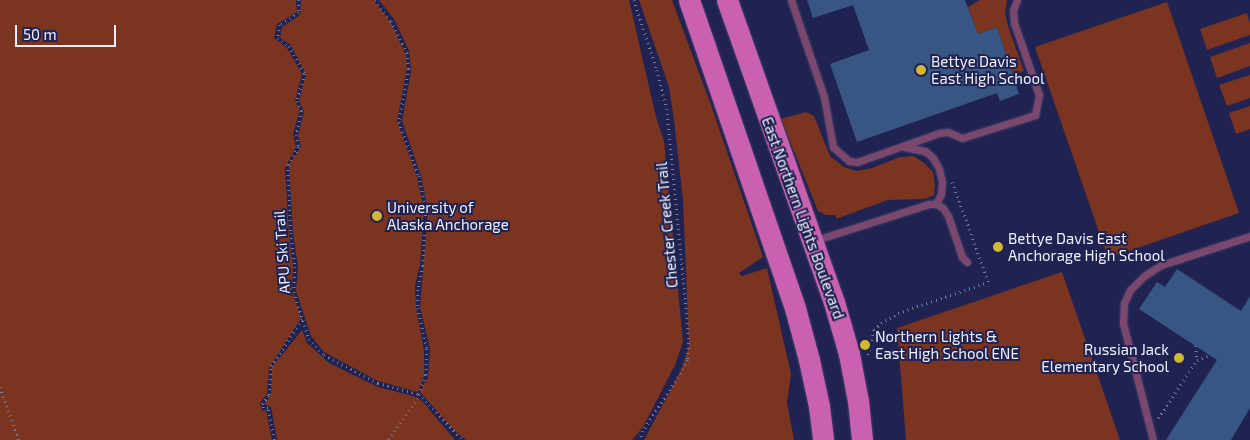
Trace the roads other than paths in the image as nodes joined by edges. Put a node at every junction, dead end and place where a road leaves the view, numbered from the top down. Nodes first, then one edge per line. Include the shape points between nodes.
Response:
1 (689, 0) edge
2 (727, 0) edge
3 (791, 0) edge
4 (1017, 0) edge
5 (902, 147) junction
6 (936, 204) junction
7 (1250, 236) edge
8 (813, 241) junction
9 (967, 262) dead end
10 (823, 440) edge
11 (862, 440) edge
12 (1153, 440) edge

1 - 10 main road via 795,308 811,369
2 - 8 main road, East Northern Lights Boulevard
3 - 5 lane via 824,97 832,147 849,161 857,162
4 - 5 lane via 1013,10 1014,23 1039,95 1035,115 962,138 948,132 939,133
5 - 6 lane via 918,148 933,158 939,168 941,194
6 - 8 lane
6 - 9 lane via 948,216
7 - 12 lane via 1161,265 1130,290 1124,303 1123,323
8 - 11 main road, East Northern Lights Boulevard via 849,353

